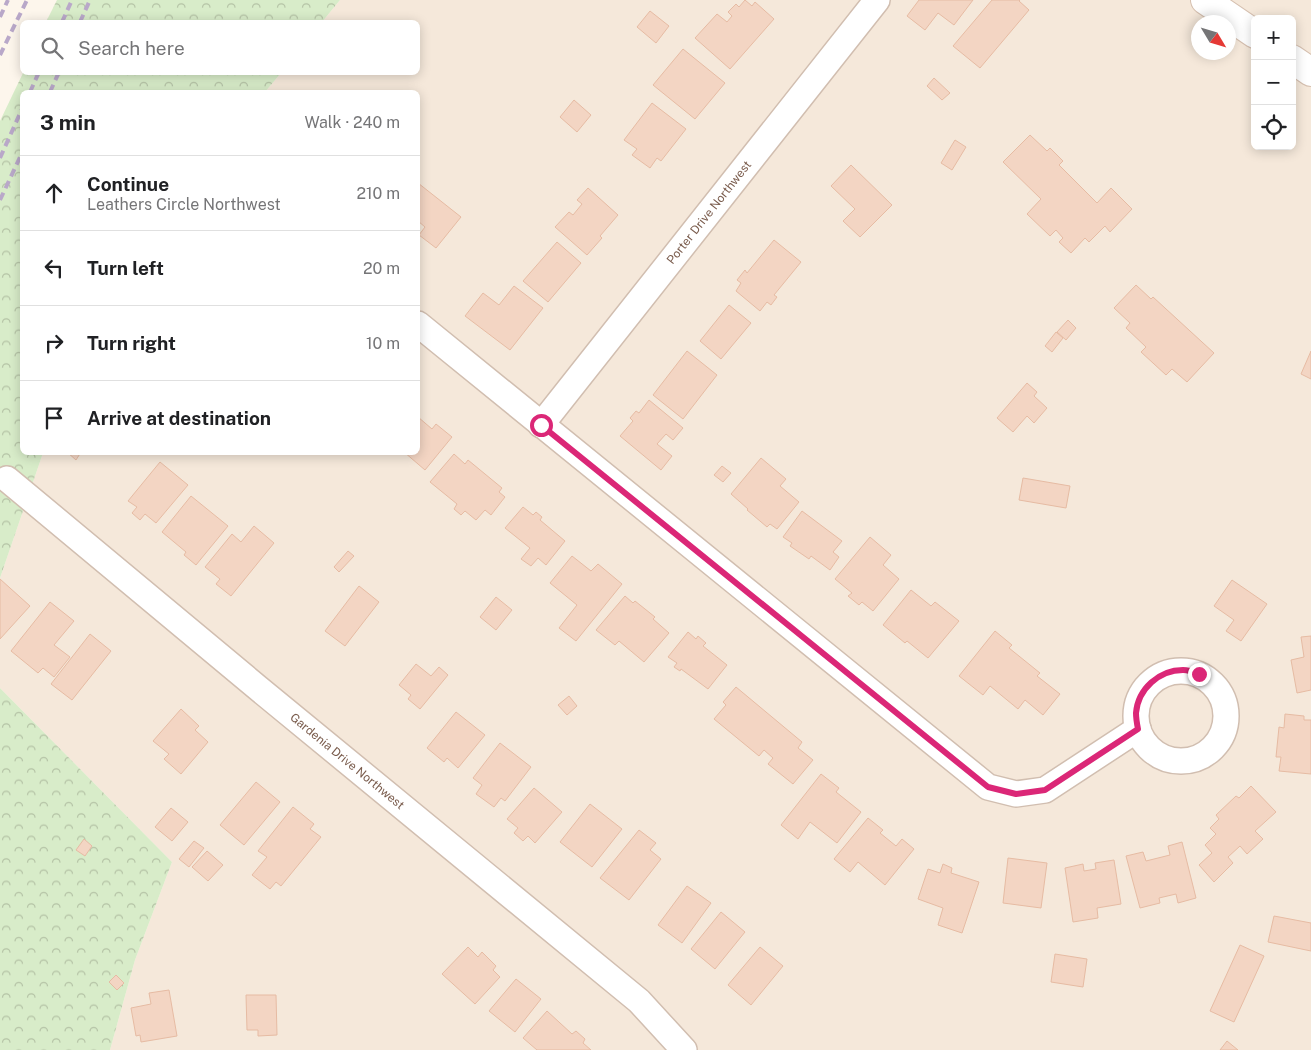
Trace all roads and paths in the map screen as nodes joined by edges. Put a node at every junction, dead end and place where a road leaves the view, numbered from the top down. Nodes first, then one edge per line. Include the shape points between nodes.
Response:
1 (877, 0) edge
2 (1205, 0) edge
3 (1251, 31) edge
4 (1293, 60) edge
5 (1311, 72) edge
6 (420, 326) edge
7 (541, 425) junction
8 (7, 479) dead end
9 (1138, 729) dead end
10 (684, 1050) edge

1 - 7 street, Porter Drive Northwest
2 - 3 street
4 - 5 street
6 - 7 street
7 - 9 street via 988,787 1016,794 1045,790
8 - 10 street, Gardenia Drive Northwest via 639,1001

